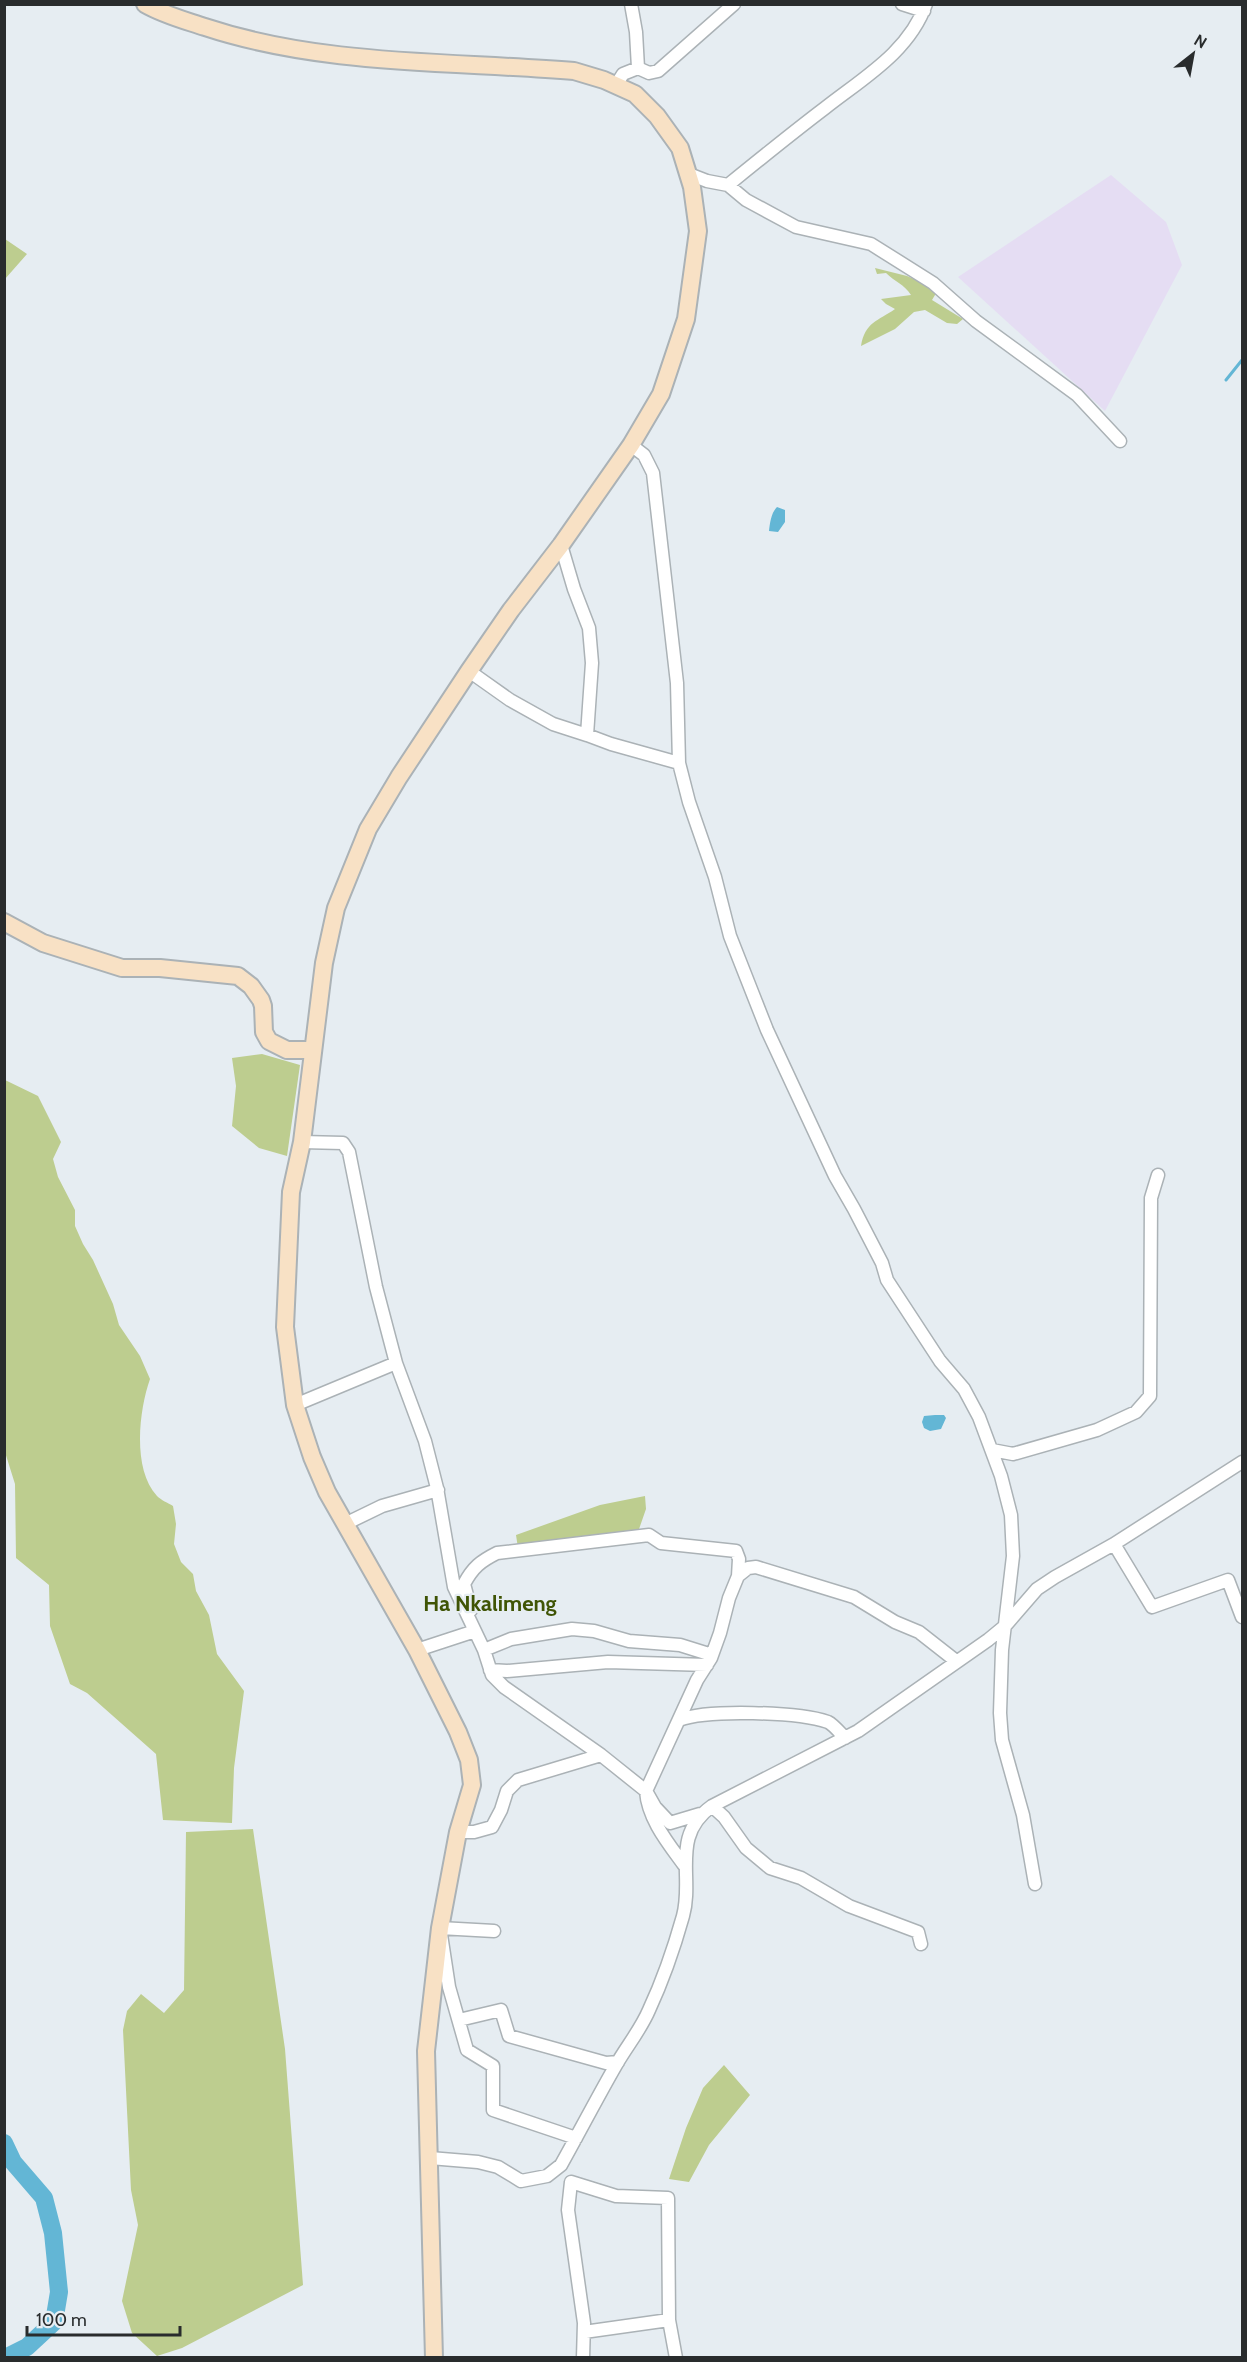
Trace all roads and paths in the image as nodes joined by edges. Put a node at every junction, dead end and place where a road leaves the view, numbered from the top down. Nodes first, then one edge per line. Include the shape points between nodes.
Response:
1 (145, 4) edge
2 (631, 4) edge
3 (734, 4) edge
4 (902, 4) edge
5 (925, 8) edge
6 (638, 69) junction
7 (616, 85) junction
8 (688, 174) junction
9 (728, 185) junction
10 (1120, 441) dead end
11 (631, 445) junction
12 (561, 545) junction
13 (469, 671) junction
14 (587, 735) junction
15 (679, 763) junction
16 (4, 922) edge
17 (313, 1050) junction
18 (302, 1142) junction
19 (1158, 1175) dead end
20 (396, 1363) junction
21 (295, 1405) junction
22 (992, 1450) junction
23 (1242, 1462) edge
24 (438, 1490) junction
25 (345, 1524) junction
26 (1114, 1544) junction
27 (738, 1576) junction
28 (1242, 1617) edge
29 (1005, 1626) junction
30 (474, 1628) junction
31 (417, 1650) junction
32 (484, 1650) junction
33 (709, 1660) junction
34 (956, 1661) junction
35 (490, 1670) junction
36 (679, 1720) junction
37 (845, 1738) junction
38 (601, 1755) junction
39 (646, 1791) junction
40 (712, 1806) junction
41 (700, 1814) junction
42 (458, 1832) junction
43 (684, 1865) junction
44 (1035, 1884) dead end
45 (440, 1928) junction
46 (494, 1931) dead end
47 (921, 1944) dead end
48 (459, 2020) junction
49 (618, 2062) junction
50 (576, 2138) junction
51 (430, 2158) junction
52 (669, 2320) junction
53 (584, 2332) junction
54 (434, 2358) edge
55 (584, 2358) edge
56 (676, 2358) edge

1 - 7 main road via 172,17 255,41 380,60 574,71
2 - 6 street
3 - 6 street via 658,71
4 - 5 street
5 - 9 street via 915,30 900,48
6 - 7 street via 623,74
7 - 8 main road via 635,94 657,116 680,148
8 - 9 street
8 - 11 main road via 698,231 686,319 661,394
9 - 10 street via 746,200 796,227 871,244 933,283 976,321 1077,395
11 - 12 main road
11 - 15 street via 644,455 653,473 677,683
12 - 13 main road
12 - 14 street via 589,628 592,663
13 - 14 street via 553,724
13 - 17 main road via 368,829 336,908 324,963
14 - 15 street
15 - 22 street via 730,936 816,1140 882,1263 887,1280 940,1361 964,1389
16 - 17 main road via 43,944 122,968 238,976 261,1000 264,1032 269,1041 287,1050
17 - 18 main road
18 - 20 street via 343,1143 349,1152
18 - 21 main road via 291,1192 285,1327
19 - 22 street via 1151,1198 1150,1396 1136,1412 1097,1430 1013,1454
20 - 21 street
20 - 24 street via 425,1441
21 - 25 main road via 312,1457
22 - 29 street via 1011,1515 1014,1556
23 - 26 street
24 - 25 street via 382,1506
24 - 30 street via 454,1587
25 - 31 main road
26 - 28 street via 1152,1607 1228,1580
26 - 29 street via 1037,1589
27 - 30 street via 736,1551 661,1543 649,1535 497,1554 481,1560 464,1584
27 - 33 street
27 - 34 street via 756,1567 854,1597 918,1632
29 - 34 street
29 - 44 street via 1002,1740 1023,1815
30 - 31 street
30 - 32 street
31 - 42 main road via 469,1760 471,1785
32 - 33 street via 511,1638 572,1629 628,1641 680,1645
32 - 35 street
33 - 35 street
33 - 36 street
34 - 37 street
35 - 38 street via 504,1687
36 - 37 street via 705,1714 784,1714 830,1723
36 - 39 street
37 - 40 street
38 - 39 street
38 - 42 street via 518,1780 507,1791 492,1827
39 - 41 street via 670,1823
39 - 43 street via 660,1832
40 - 41 street
40 - 47 street via 759,1861 780,1873 801,1878 849,1906 918,1932
41 - 43 street via 690,1834
42 - 45 main road
43 - 49 street via 684,1912 668,1966 650,2008
45 - 46 street
45 - 48 street via 449,1987
45 - 51 main road via 426,2051
48 - 49 street via 501,2010 509,2036
48 - 50 street via 467,2050 493,2066 493,2110
49 - 50 street
50 - 51 street via 561,2164 547,2176 521,2181 498,2167
51 - 54 main road
52 - 53 street
52 - 53 street via 668,2198 616,2196 571,2182 568,2210
52 - 56 street
53 - 55 street

